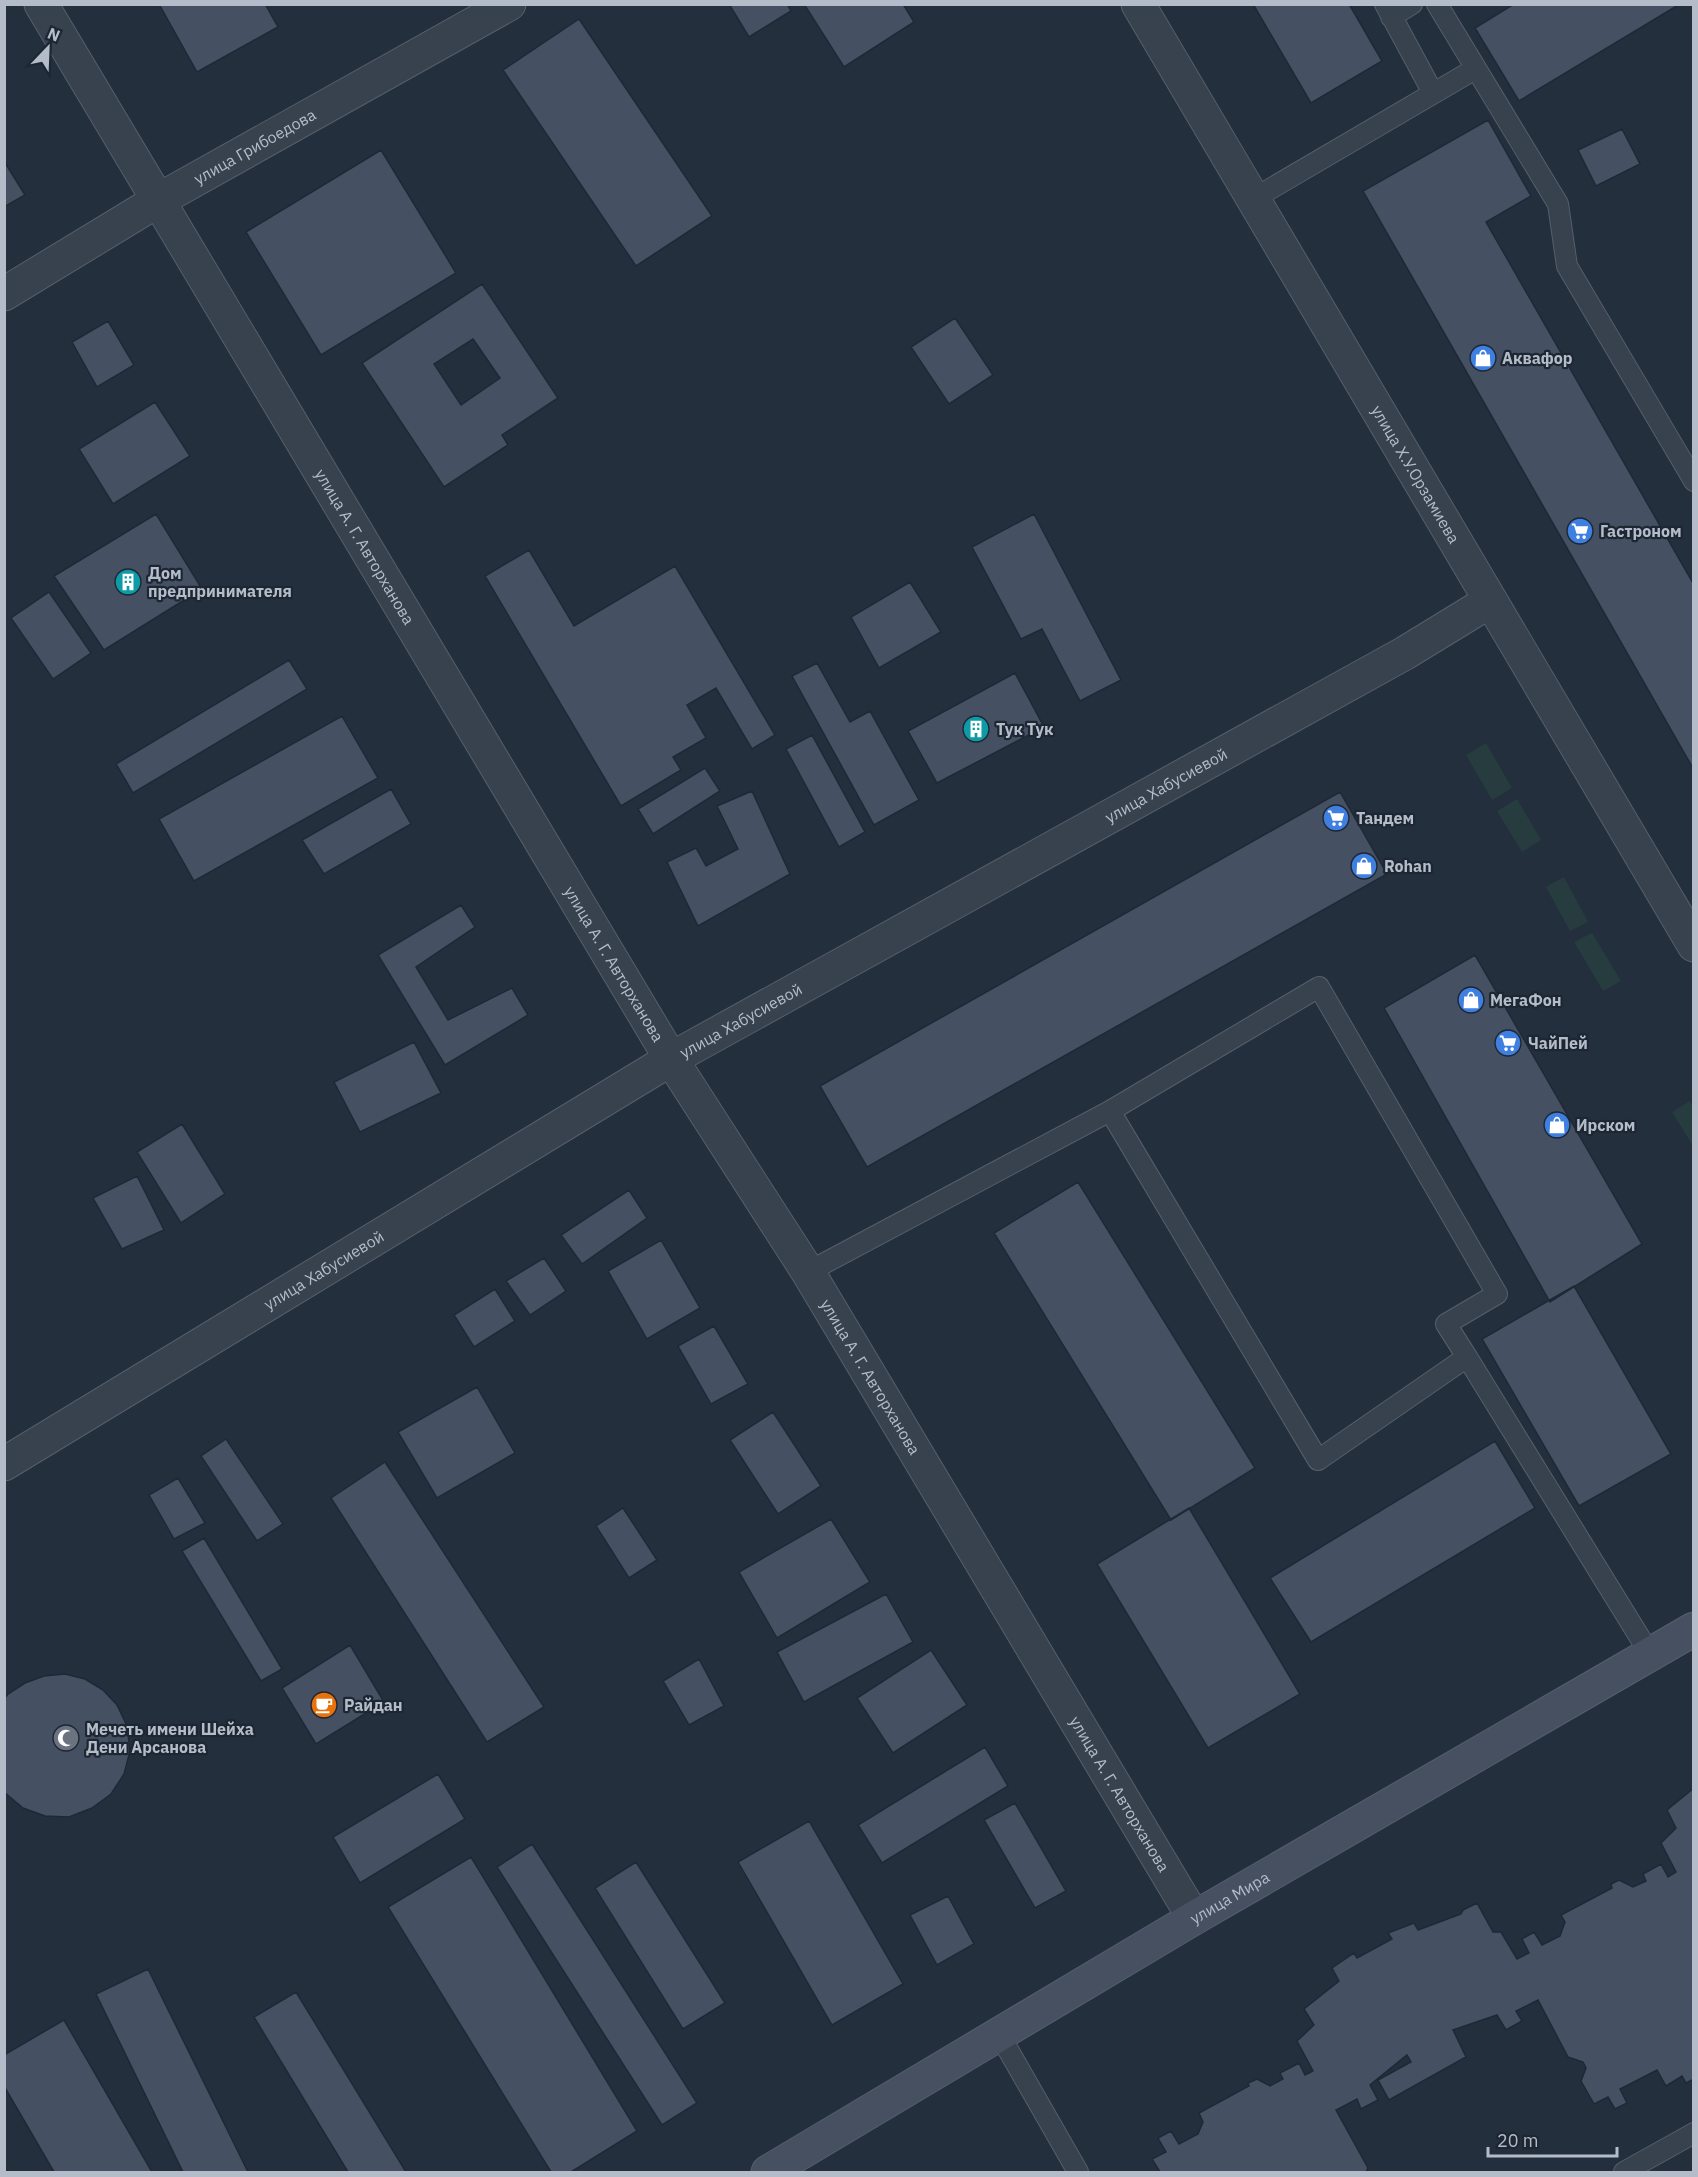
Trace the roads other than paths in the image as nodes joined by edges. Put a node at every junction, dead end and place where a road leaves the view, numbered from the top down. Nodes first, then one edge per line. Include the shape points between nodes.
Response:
1 (41, 4) edge
2 (509, 4) edge
3 (1137, 4) edge
4 (1412, 4) edge
5 (1437, 4) edge
6 (1388, 11) edge
7 (1475, 69) junction
8 (1434, 93) junction
9 (1253, 199) junction
10 (157, 201) junction
11 (4, 294) edge
12 (1694, 481) edge
13 (1490, 601) junction
14 (1694, 945) edge
15 (671, 1059) junction
16 (1110, 1111) junction
17 (808, 1272) junction
18 (1467, 1357) junction
19 (4, 1464) edge
20 (1694, 1629) edge
21 (1650, 1654) junction
22 (1194, 1918) junction
23 (999, 2034) junction
24 (1694, 2133) edge
25 (768, 2172) edge
26 (1078, 2172) edge
27 (1624, 2172) edge

1 - 10 street, улица А. Г. Авторханова
2 - 10 street, улица Грибоедова
3 - 9 street, улица Х.У.Орзамиева
4 - 6 lane
5 - 7 lane
6 - 8 lane
7 - 8 lane
7 - 12 lane via 1558,204 1567,267
8 - 9 lane
9 - 13 street, улица Х.У.Орзамиева
10 - 11 street, улица Грибоедова
10 - 15 street, улица А. Г. Авторханова
13 - 14 street, улица Х.У.Орзамиева
13 - 15 street, улица Хабусиевой via 1405,653
15 - 17 street, улица А. Г. Авторханова
15 - 19 street, улица Хабусиевой
16 - 17 lane
16 - 18 lane via 1318,1460
16 - 18 lane via 1319,987 1497,1294 1446,1324
17 - 22 street, улица А. Г. Авторханова
18 - 21 lane
20 - 21 main road, улица Мира
21 - 22 main road, улица Мира
22 - 23 main road, улица Мира
23 - 25 main road, улица Мира
23 - 26 lane
24 - 27 lane

